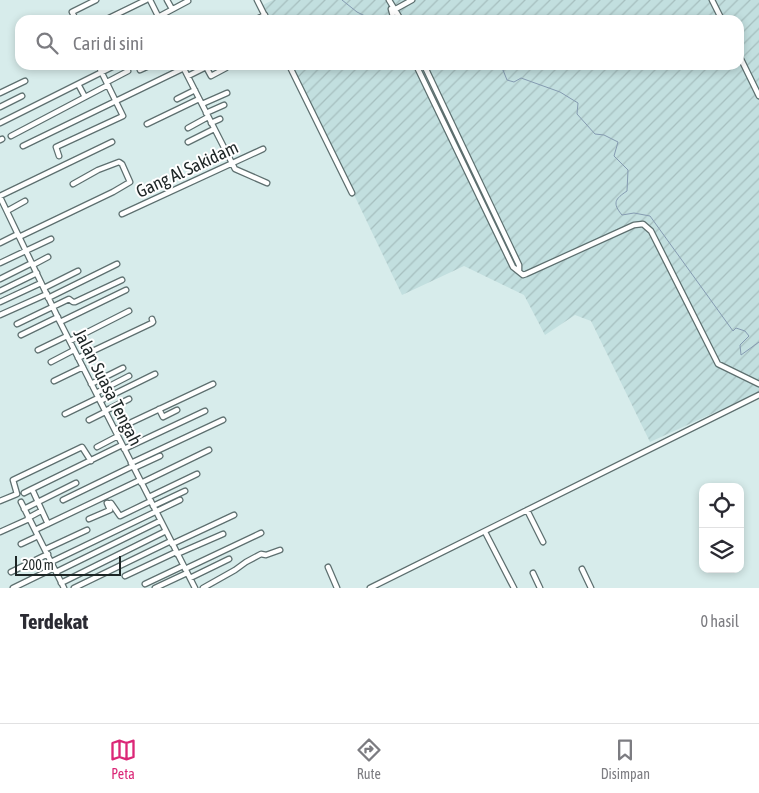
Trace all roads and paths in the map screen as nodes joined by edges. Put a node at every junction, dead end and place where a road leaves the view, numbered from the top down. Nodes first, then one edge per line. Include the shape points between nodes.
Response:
1 (96, 0) edge
2 (146, 0) edge
3 (150, 0) edge
4 (167, 0) edge
5 (257, 0) edge
6 (412, 0) edge
7 (712, 0) edge
8 (188, 1) edge
9 (389, 1) edge
10 (172, 9) junction
11 (393, 10) junction
12 (74, 15) edge
13 (115, 15) edge
14 (156, 15) edge
15 (164, 15) edge
16 (264, 15) edge
17 (394, 15) edge
18 (398, 15) edge
19 (720, 15) edge
20 (744, 65) edge
21 (106, 70) edge
22 (175, 70) edge
23 (185, 70) edge
24 (199, 70) edge
25 (209, 70) edge
26 (222, 70) edge
27 (291, 70) edge
28 (418, 70) edge
29 (426, 70) edge
30 (128, 71) dead end
31 (102, 72) junction
32 (188, 76) junction
33 (25, 81) dead end
34 (107, 83) junction
35 (78, 84) junction
36 (195, 90) junction
37 (227, 92) dead end
38 (0, 93) edge
39 (22, 96) dead end
40 (759, 96) edge
41 (85, 97) junction
42 (177, 99) dead end
43 (116, 101) junction
44 (201, 101) junction
45 (224, 105) dead end
46 (0, 107) edge
47 (207, 115) junction
48 (220, 119) dead end
49 (0, 123) edge
50 (211, 123) junction
51 (147, 124) dead end
52 (188, 128) dead end
53 (214, 129) junction
54 (11, 136) dead end
55 (112, 142) dead end
56 (188, 142) dead end
57 (23, 146) dead end
58 (263, 149) dead end
59 (60, 156) dead end
60 (231, 163) junction
61 (267, 183) dead end
62 (73, 184) dead end
63 (352, 193) dead end
64 (0, 196) edge
65 (25, 201) dead end
66 (6, 209) junction
67 (0, 211) edge
68 (122, 214) dead end
69 (19, 236) junction
70 (51, 239) dead end
71 (0, 243) edge
72 (26, 250) junction
73 (48, 257) dead end
74 (0, 263) edge
75 (32, 264) junction
76 (117, 264) dead end
77 (78, 270) dead end
78 (519, 271) junction
79 (36, 273) junction
80 (0, 279) edge
81 (122, 280) dead end
82 (42, 286) junction
83 (126, 290) dead end
84 (0, 291) edge
85 (48, 296) junction
86 (0, 302) edge
87 (52, 306) junction
88 (129, 311) dead end
89 (0, 315) edge
90 (59, 319) junction
91 (152, 319) dead end
92 (17, 324) dead end
93 (21, 335) dead end
94 (68, 338) junction
95 (38, 350) dead end
96 (74, 350) junction
97 (78, 358) junction
98 (51, 362) dead end
99 (83, 367) junction
100 (123, 368) dead end
101 (155, 374) dead end
102 (128, 376) dead end
103 (54, 381) dead end
104 (91, 384) junction
105 (213, 384) dead end
106 (759, 384) edge
107 (759, 395) edge
108 (98, 397) junction
109 (129, 399) dead end
110 (159, 409) junction
111 (177, 410) dead end
112 (105, 411) junction
113 (205, 411) dead end
114 (65, 414) dead end
115 (89, 420) dead end
116 (224, 420) dead end
117 (115, 430) junction
118 (118, 436) junction
119 (97, 447) dead end
120 (123, 447) junction
121 (209, 450) dead end
122 (160, 456) dead end
123 (91, 461) junction
124 (133, 466) junction
125 (197, 474) dead end
126 (141, 481) junction
127 (76, 483) dead end
128 (32, 489) junction
129 (185, 491) dead end
130 (24, 493) dead end
131 (104, 497) junction
132 (63, 500) dead end
133 (180, 500) dead end
134 (0, 501) edge
135 (21, 502) dead end
136 (38, 502) junction
137 (108, 504) junction
138 (152, 504) junction
139 (24, 509) junction
140 (526, 510) junction
141 (41, 511) junction
142 (234, 515) dead end
143 (28, 518) junction
144 (89, 519) dead end
145 (160, 520) junction
146 (48, 524) junction
147 (36, 530) junction
148 (87, 530) dead end
149 (166, 531) junction
150 (0, 532) edge
151 (485, 532) junction
152 (261, 533) dead end
153 (223, 534) dead end
154 (38, 536) junction
155 (172, 542) junction
156 (543, 542) dead end
157 (21, 544) dead end
158 (280, 550) dead end
159 (47, 551) junction
160 (177, 553) junction
161 (228, 559) dead end
162 (51, 562) junction
163 (328, 567) dead end
164 (582, 569) dead end
165 (55, 570) junction
166 (11, 572) dead end
167 (186, 572) junction
168 (533, 573) dead end
169 (125, 576) dead end
170 (61, 583) junction
171 (145, 584) dead end
172 (382, 585) edge
173 (13, 588) edge
174 (64, 588) edge
175 (74, 588) edge
176 (156, 588) edge
177 (194, 588) edge
178 (203, 588) edge
179 (337, 588) edge
180 (370, 588) edge
181 (514, 588) edge
182 (540, 588) edge
183 (591, 588) edge

1 - 12 street via 72,12
2 - 13 street
3 - 14 street
4 - 10 street
5 - 16 street
6 - 11 street
7 - 19 street
8 - 10 street
9 - 11 street
10 - 15 street
11 - 17 street
11 - 18 street
20 - 40 street
21 - 31 street
22 - 43 street
23 - 32 street
24 - 32 street
25 - 26 street via 211,76
27 - 63 street
28 - 78 street via 513,267
29 - 78 street via 519,264
30 - 34 street
31 - 34 street
31 - 35 street
32 - 36 street
33 - 38 street
34 - 41 street
34 - 43 street
35 - 41 street
35 - 49 street
36 - 42 street
36 - 44 street
37 - 44 street
39 - 46 street
41 - 54 street
43 - 57 street
43 - 59 street via 123,116 56,148
44 - 47 street
44 - 51 street
45 - 47 street
47 - 50 street
47 - 52 street
48 - 50 street
50 - 53 street
53 - 56 street
53 - 60 street
55 - 64 street
58 - 60 street, Gang Al Sakidam
60 - 61 street via 236,170
60 - 68 street, Gang Al Sakidam
62 - 69 street via 119,162 130,182
64 - 66 street, Jalan Suasa Tengah
65 - 66 street
66 - 67 street
66 - 69 street, Jalan Suasa Tengah
69 - 71 street
69 - 72 street, Jalan Suasa Tengah
70 - 72 street
72 - 74 street
72 - 75 street, Jalan Suasa Tengah
73 - 75 street
75 - 79 street, Jalan Suasa Tengah
75 - 80 street
76 - 85 street
77 - 82 street
78 - 106 street via 526,274 634,225 643,224 651,231 718,364
79 - 82 street, Jalan Suasa Tengah
79 - 84 street
81 - 87 street via 75,302 69,299
82 - 85 street, Jalan Suasa Tengah
82 - 86 street
83 - 90 street
85 - 87 street, Jalan Suasa Tengah
85 - 89 street
87 - 90 street, Jalan Suasa Tengah
87 - 92 street
88 - 94 street
90 - 93 street
90 - 94 street, Jalan Suasa Tengah
91 - 97 street via 152,323
94 - 95 street
94 - 96 street, Jalan Suasa Tengah
96 - 97 street, Jalan Suasa Tengah
96 - 98 street
97 - 99 street, Jalan Suasa Tengah
99 - 103 street
99 - 104 street, Jalan Suasa Tengah
100 - 104 street
101 - 108 street
102 - 108 street
104 - 108 street, Jalan Suasa Tengah
105 - 110 street
107 - 140 street
108 - 112 street, Jalan Suasa Tengah
108 - 114 street
109 - 112 street
110 - 111 street via 163,417
110 - 117 street
112 - 115 street
112 - 117 street, Jalan Suasa Tengah
113 - 120 street
116 - 124 street
117 - 118 street, Jalan Suasa Tengah
118 - 119 street
118 - 120 street, Jalan Suasa Tengah
120 - 123 street
120 - 124 street, Jalan Suasa Tengah
121 - 126 street
122 - 124 street
123 - 128 street
123 - 134 street via 82,447 13,480 17,494
124 - 126 street, Jalan Suasa Tengah
124 - 132 street
125 - 138 street
126 - 131 street
126 - 138 street, Jalan Suasa Tengah
127 - 136 street
128 - 130 street
128 - 136 street
129 - 138 street
131 - 137 street
131 - 146 street
133 - 138 street
135 - 139 street
136 - 139 street
136 - 141 street
137 - 138 street via 111,503 120,516
137 - 144 street via 110,510
138 - 145 street, Jalan Suasa Tengah
138 - 162 street
139 - 143 street
140 - 151 street
140 - 156 street
141 - 143 street
141 - 146 street
142 - 155 street
143 - 147 street
143 - 150 street
145 - 149 street, Jalan Suasa Tengah
145 - 165 street
146 - 147 street
147 - 154 street
148 - 159 street
149 - 155 street, Jalan Suasa Tengah
149 - 170 street
151 - 172 street
151 - 181 street
152 - 167 street
153 - 160 street
154 - 157 street
154 - 159 street
155 - 160 street, Jalan Suasa Tengah
155 - 175 street
158 - 178 street via 261,554
159 - 162 street
159 - 166 street
160 - 167 street, Jalan Suasa Tengah
160 - 169 street
161 - 167 street
162 - 165 street
163 - 179 street
164 - 183 street
165 - 170 street
165 - 173 street
167 - 171 street
167 - 176 street
167 - 177 street, Jalan Suasa Tengah
168 - 182 street
170 - 174 street
172 - 180 street

